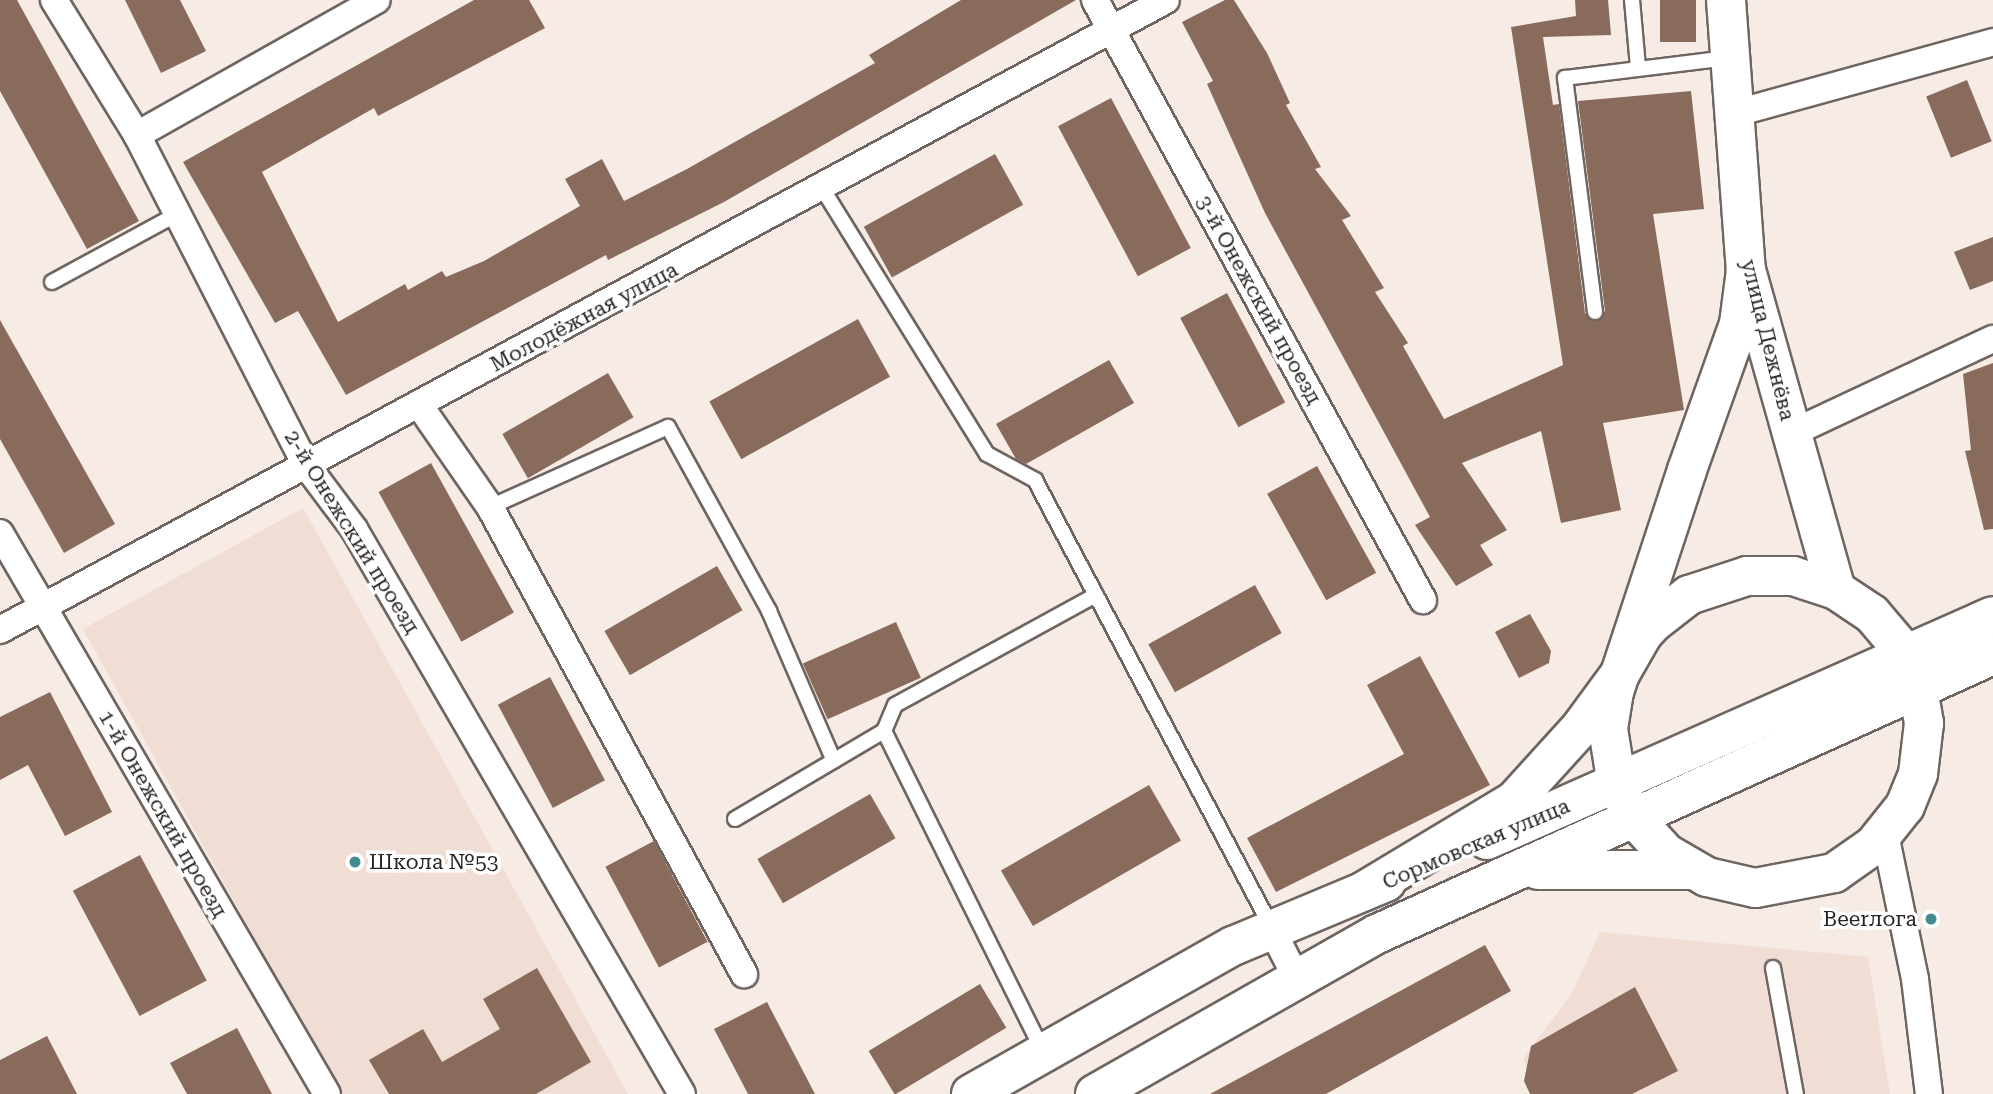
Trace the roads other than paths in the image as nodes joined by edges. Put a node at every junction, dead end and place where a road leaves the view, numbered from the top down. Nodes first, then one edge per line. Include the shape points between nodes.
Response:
1 (54, 0) edge
2 (377, 0) edge
3 (1095, 0) edge
4 (1166, 0) edge
5 (1632, 0) edge
6 (1726, 0) edge
7 (1112, 31) junction
8 (1993, 42) edge
9 (1732, 58) junction
10 (1638, 67) junction
11 (1736, 113) junction
12 (137, 135) junction
13 (822, 188) junction
14 (177, 214) junction
15 (1746, 270) junction
16 (52, 282) dead end
17 (1595, 312) dead end
18 (1993, 339) edge
19 (420, 406) junction
20 (1792, 433) junction
21 (306, 465) junction
22 (490, 507) junction
23 (0, 533) edge
24 (1836, 590) junction
25 (1096, 595) junction
26 (1423, 600) dead end
27 (41, 607) junction
28 (1993, 616) edge
29 (0, 630) edge
30 (1993, 655) edge
31 (1912, 672) junction
32 (1620, 674) junction
33 (884, 731) junction
34 (834, 761) junction
35 (1625, 801) junction
36 (735, 819) dead end
37 (1885, 834) junction
38 (1693, 870) junction
39 (1511, 873) junction
40 (1364, 891) junction
41 (1272, 930) junction
42 (1773, 968) dead end
43 (744, 974) dead end
44 (1296, 977) junction
45 (1044, 1053) junction
46 (327, 1094) edge
47 (682, 1094) edge
48 (971, 1094) edge
49 (1095, 1094) edge
50 (1796, 1094) edge
51 (1929, 1094) edge

1 - 12 street, 2-й Онежский проезд
2 - 12 street
3 - 7 street, 3-й Онежский проезд
4 - 7 street, Молодёжная улица
5 - 10 lane
6 - 9 street, улица Дежнёва
7 - 13 street, Молодёжная улица
7 - 26 street, 3-й Онежский проезд
8 - 11 street
9 - 10 lane
9 - 11 street, улица Дежнёва
10 - 17 lane via 1565,78
11 - 15 street, улица Дежнёва
12 - 14 street, 2-й Онежский проезд
13 - 19 street, Молодёжная улица
13 - 25 lane via 987,454 1035,480
14 - 16 lane
14 - 21 street, 2-й Онежский проезд
15 - 20 street, улица Дежнёва
15 - 32 street via 1739,324
18 - 20 street
19 - 21 street, Молодёжная улица
19 - 22 street
20 - 24 street, улица Дежнёва
21 - 27 street, Молодёжная улица
21 - 47 street, 2-й Онежский проезд via 354,529
22 - 34 lane via 668,427 769,611
22 - 43 street
23 - 27 street, 1-й Онежский проезд
24 - 31 street via 1872,614
24 - 32 street via 1777,575 1717,582 1658,617
25 - 33 lane via 895,705
25 - 41 lane
27 - 29 street, Молодёжная улица
27 - 46 street, 1-й Онежский проезд
28 - 31 street, Сормовская улица
30 - 31 street, Сормовская улица
31 - 35 street, Сормовская улица
31 - 37 street via 1924,723 1918,774
32 - 35 street via 1608,729
32 - 40 street via 1549,768 1514,801
33 - 34 lane
33 - 45 lane
34 - 36 lane
35 - 38 street via 1665,853
35 - 39 street, Сормовская улица
35 - 40 street, Сормовская улица
37 - 38 street via 1848,865 1803,884 1755,888
37 - 51 street via 1915,979
38 - 39 street via 1594,867
39 - 44 street, Сормовская улица
40 - 41 street, Сормовская улица
41 - 44 street
41 - 45 street, Сормовская улица
42 - 50 lane
44 - 49 street, Сормовская улица
45 - 48 street, Сормовская улица

